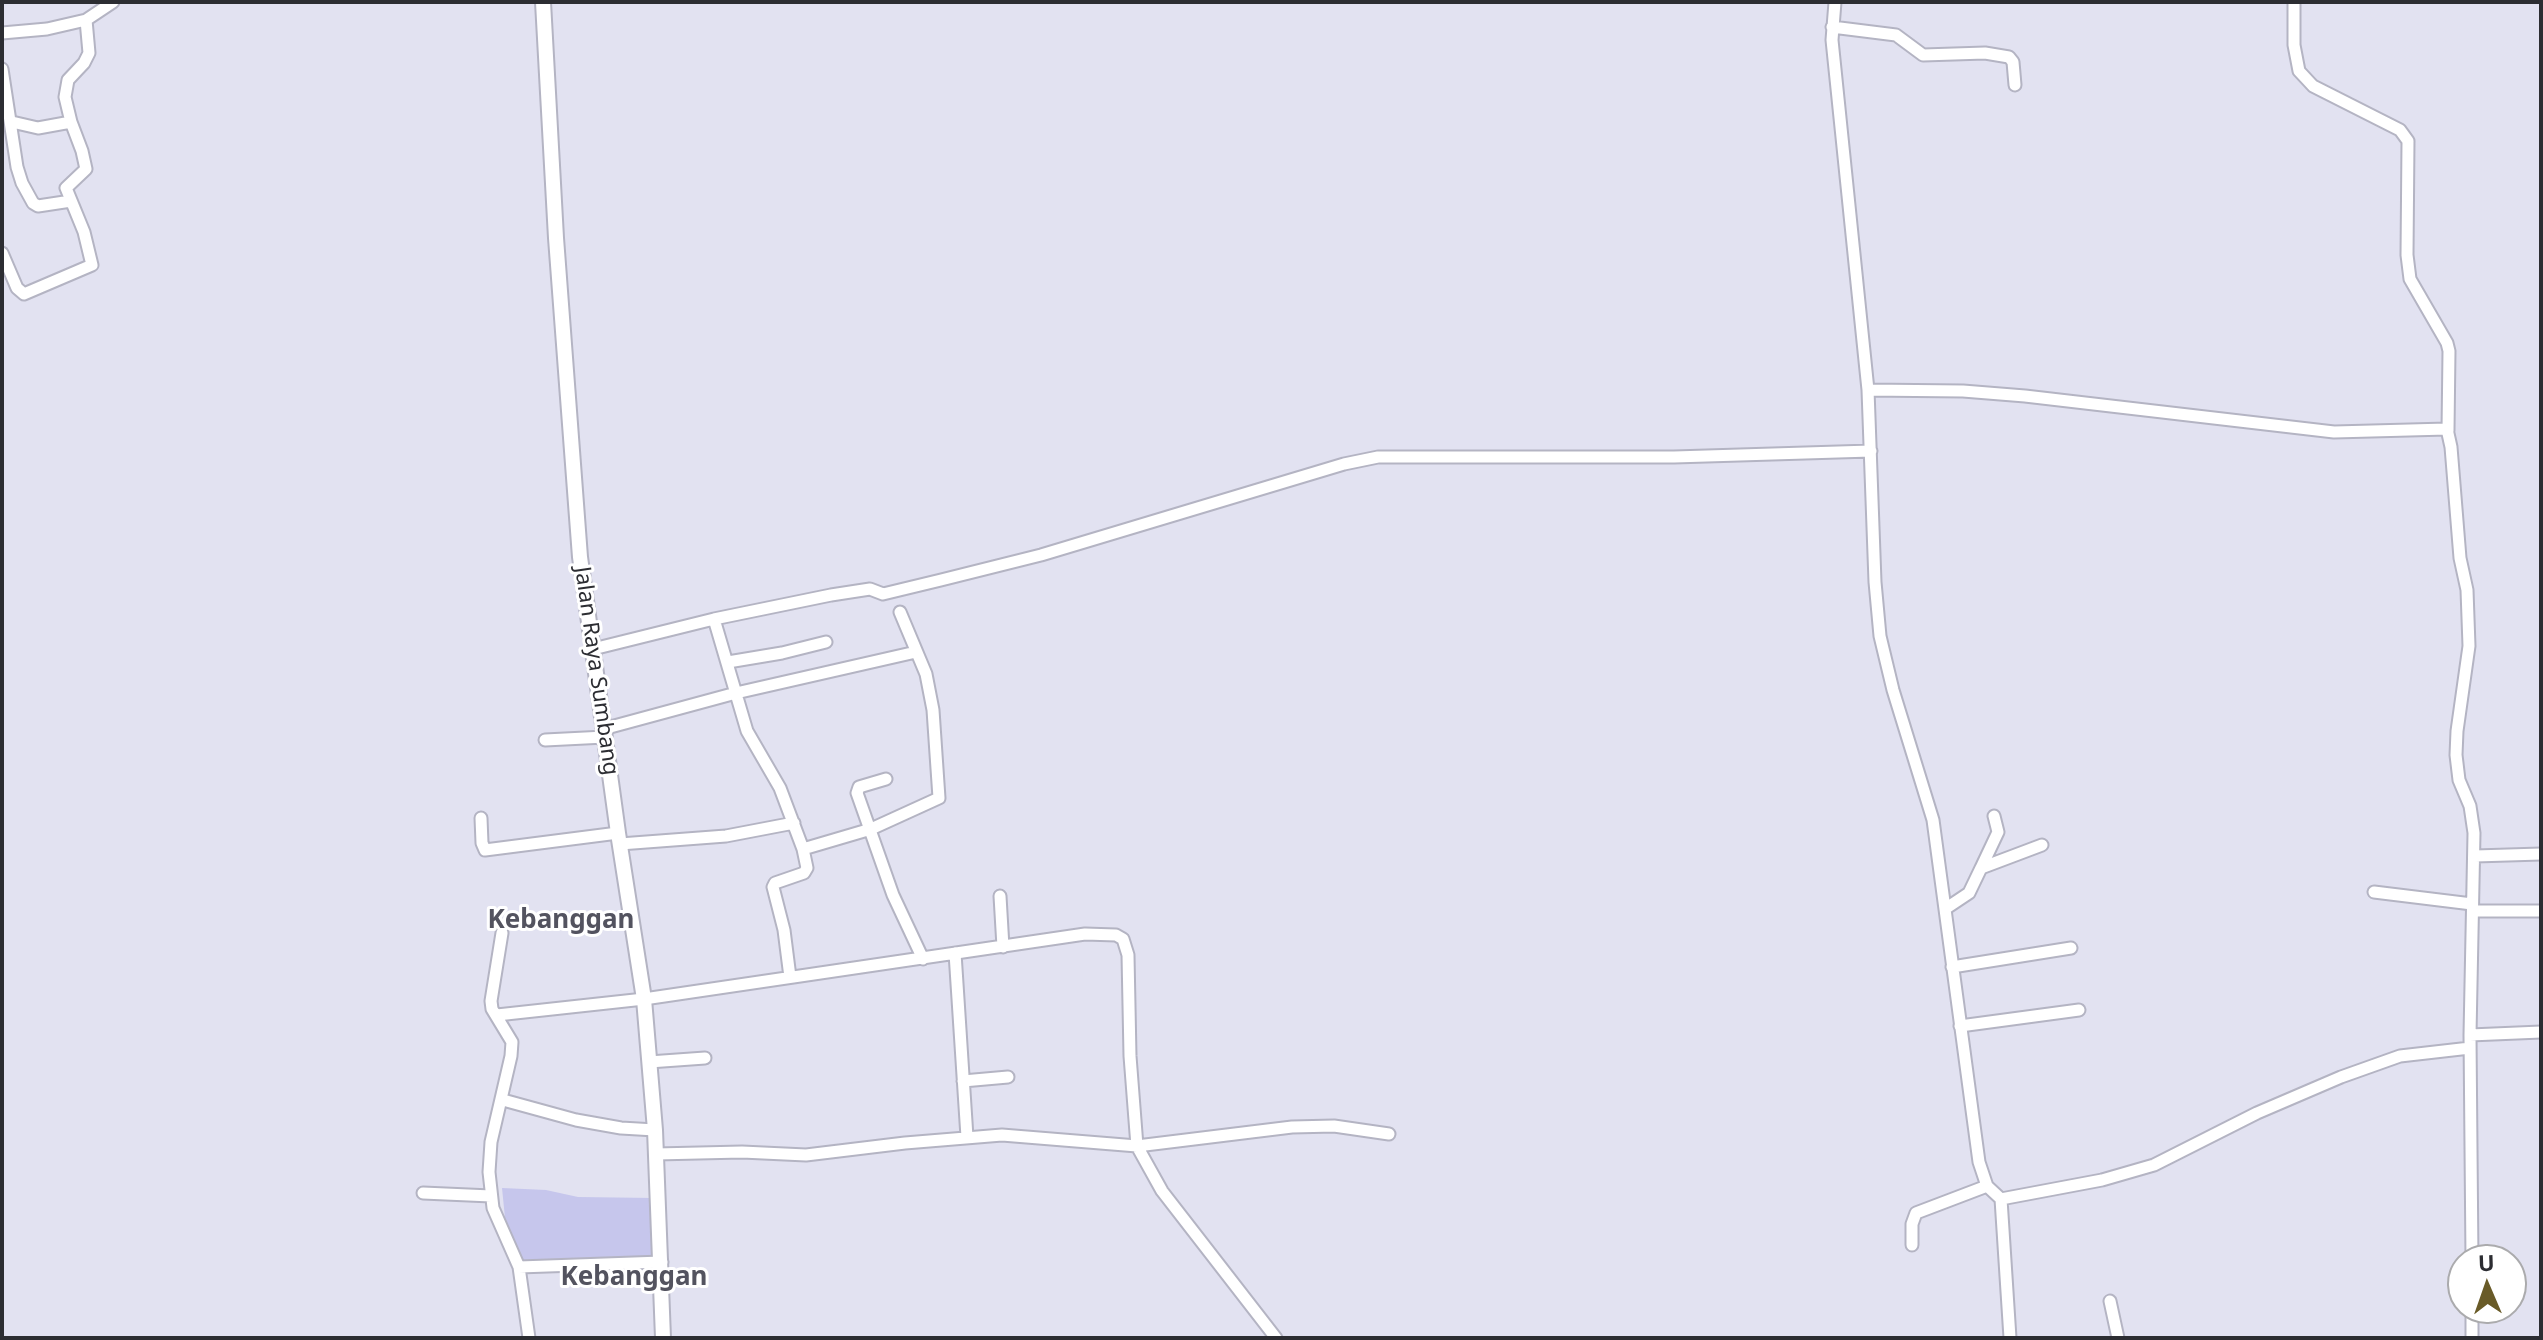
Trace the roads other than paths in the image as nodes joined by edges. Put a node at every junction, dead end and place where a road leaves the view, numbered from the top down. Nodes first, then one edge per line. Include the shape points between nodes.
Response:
1 (543, 2) edge
2 (1835, 2) edge
3 (2294, 2) edge
4 (110, 4) edge
5 (86, 20) junction
6 (1832, 27) junction
7 (2, 33) edge
8 (2, 69) edge
9 (2015, 85) dead end
10 (12, 122) junction
11 (71, 122) junction
12 (71, 201) junction
13 (2, 253) edge
14 (1868, 390) junction
15 (2448, 431) junction
16 (1871, 451) junction
17 (900, 612) dead end
18 (714, 619) junction
19 (826, 642) dead end
20 (593, 649) junction
21 (916, 652) junction
22 (728, 662) junction
23 (736, 693) junction
24 (604, 733) junction
25 (545, 740) dead end
26 (886, 779) dead end
27 (1994, 816) dead end
28 (481, 818) dead end
29 (794, 823) junction
30 (871, 829) junction
31 (619, 839) junction
32 (2042, 845) dead end
33 (803, 849) junction
34 (2541, 854) edge
35 (2475, 856) junction
36 (1981, 868) junction
37 (2374, 892) dead end
38 (1000, 896) dead end
39 (2472, 907) junction
40 (1945, 909) junction
41 (2541, 911) edge
42 (502, 933) dead end
43 (1003, 947) junction
44 (2071, 948) dead end
45 (955, 953) junction
46 (923, 959) junction
47 (1952, 967) junction
48 (790, 977) junction
49 (644, 999) junction
50 (2079, 1010) dead end
51 (497, 1015) junction
52 (1960, 1026) junction
53 (2541, 1032) edge
54 (2470, 1035) junction
55 (2470, 1048) junction
56 (705, 1058) dead end
57 (649, 1062) junction
58 (1008, 1077) dead end
59 (963, 1081) junction
60 (503, 1100) junction
61 (655, 1130) junction
62 (1389, 1134) dead end
63 (967, 1137) junction
64 (1137, 1146) junction
65 (656, 1154) junction
66 (1987, 1186) junction
67 (423, 1193) dead end
68 (491, 1196) junction
69 (2001, 1199) junction
70 (2472, 1244) edge
71 (1912, 1245) dead end
72 (662, 1262) junction
73 (519, 1267) junction
74 (2110, 1301) dead end
75 (529, 1338) edge
76 (663, 1338) edge
77 (1276, 1338) edge
78 (2010, 1338) edge
79 (2118, 1338) edge

1 - 20 street, Jalan Raya Sumbang via 571,446
2 - 6 street
3 - 15 street via 2299,71 2313,86 2400,130 2408,141 2410,279 2447,343
4 - 5 street
5 - 7 street
5 - 11 street via 89,53 68,80 65,97
6 - 9 street via 1896,35 1923,55 2009,57
6 - 14 street
8 - 10 street
10 - 11 street via 38,128
10 - 12 street via 17,167 33,203 42,207
11 - 12 street via 86,169 67,185
12 - 13 street via 92,265 24,294
14 - 15 street via 2025,396 2334,432 2444,427
14 - 16 street
15 - 35 street via 2469,646 2456,768 2474,820
16 - 18 street via 1389,456 1344,464 1013,562 883,594 870,589
16 - 40 street via 1880,636 1933,820
17 - 21 street
18 - 20 street
18 - 22 street
19 - 22 street
20 - 24 street, Jalan Raya Sumbang
21 - 23 street
21 - 30 street via 933,710 940,794 936,801
22 - 23 street
23 - 24 street
23 - 29 street via 747,731
24 - 25 street
24 - 31 street, Jalan Raya Sumbang
26 - 30 street via 857,790
27 - 36 street via 1998,832
28 - 31 street via 485,850
29 - 31 street via 726,836
29 - 33 street
30 - 33 street
30 - 46 street via 893,895
31 - 49 street, Jalan Raya Sumbang
32 - 36 street
33 - 48 street via 804,873 773,887
34 - 35 street
35 - 39 street
36 - 40 street via 1969,893
37 - 39 street
38 - 43 street
39 - 41 street
39 - 54 street
40 - 47 street
42 - 51 street via 491,1001
43 - 45 street
43 - 64 street via 1096,933 1123,939
44 - 47 street
45 - 46 street
45 - 59 street
46 - 48 street
47 - 52 street
48 - 49 street
49 - 51 street
49 - 57 street, Jalan Raya Sumbang
50 - 52 street
51 - 60 street via 512,1042
52 - 66 street
53 - 54 street
54 - 55 street
55 - 69 street via 2400,1056 2341,1077 2154,1165
55 - 70 street
56 - 57 street
57 - 61 street, Jalan Raya Sumbang
58 - 59 street
59 - 63 street
60 - 61 street via 576,1120
60 - 68 street via 491,1142
61 - 65 street, Jalan Raya Sumbang
62 - 64 street via 1334,1126 1292,1127
63 - 64 street
63 - 65 street via 806,1155
64 - 77 street via 1162,1191
65 - 72 street, Jalan Raya Sumbang
66 - 69 street
66 - 71 street via 1916,1213
67 - 68 street
68 - 73 street
69 - 78 street
72 - 73 street
72 - 76 street, Jalan Raya Sumbang
73 - 75 street
74 - 79 street

